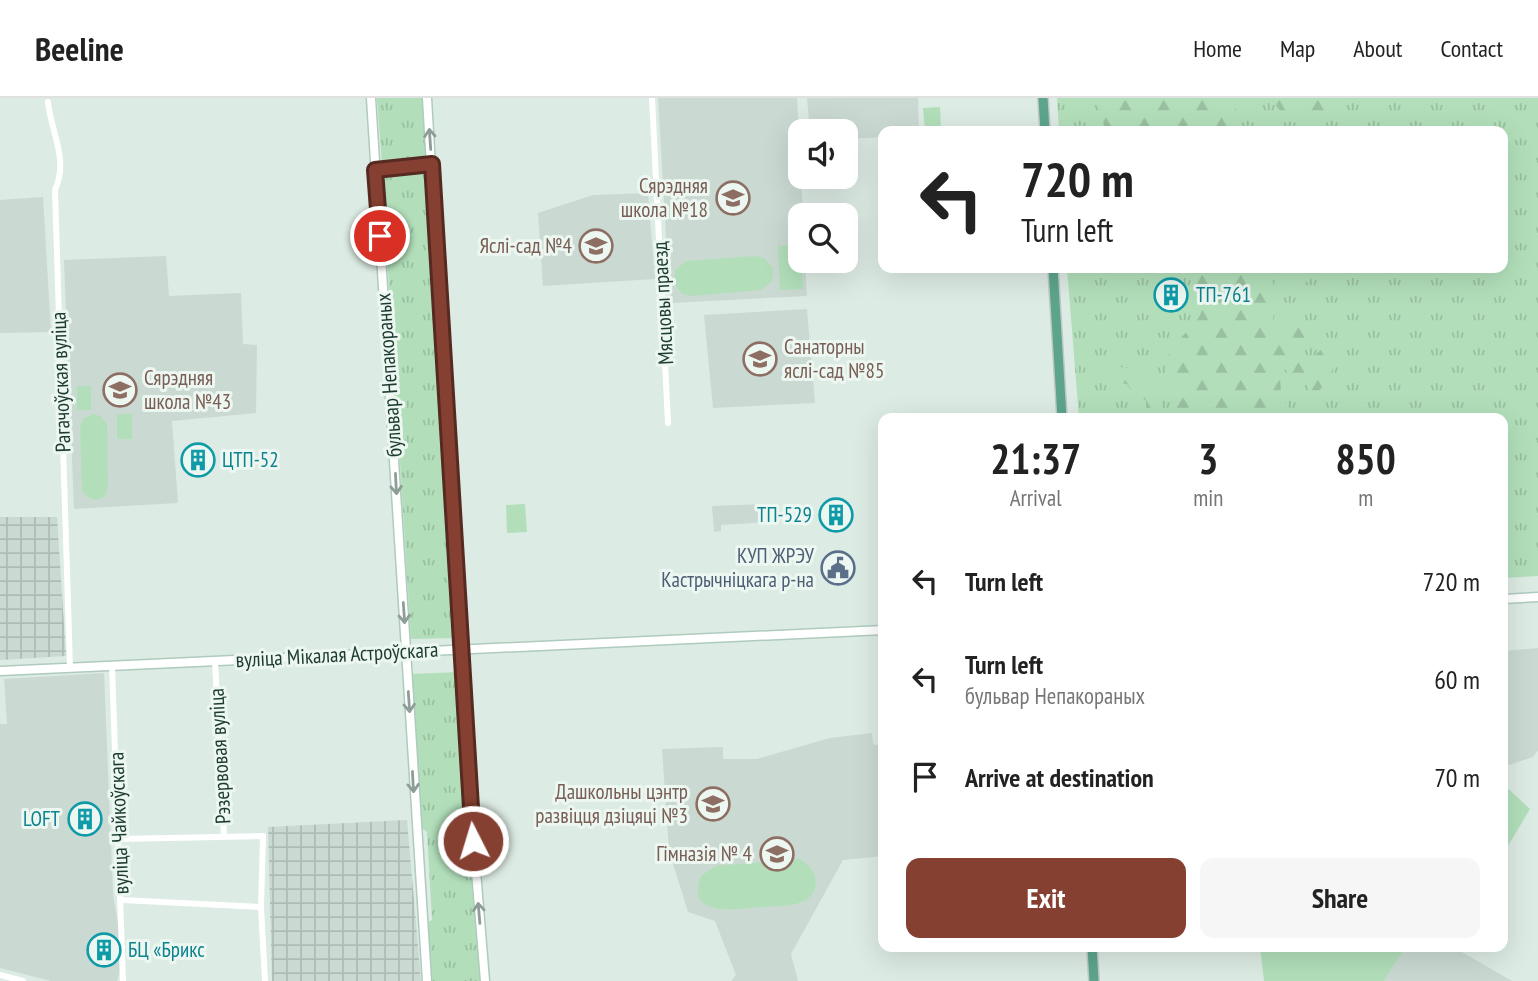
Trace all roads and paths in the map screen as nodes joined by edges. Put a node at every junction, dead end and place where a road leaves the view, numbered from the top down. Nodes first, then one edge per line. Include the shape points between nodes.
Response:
1 (372, 98) edge
2 (427, 98) edge
3 (652, 98) edge
4 (1043, 98) edge
5 (48, 102) dead end
6 (1045, 126) edge
7 (432, 164) junction
8 (375, 170) junction
9 (1053, 273) edge
10 (1062, 413) edge
11 (668, 423) dead end
12 (1538, 597) edge
13 (1508, 599) edge
14 (878, 630) edge
15 (461, 650) junction
16 (405, 652) junction
17 (215, 661) junction
18 (112, 665) junction
19 (70, 667) junction
20 (0, 671) edge
21 (224, 836) junction
22 (119, 839) junction
23 (122, 900) junction
24 (261, 908) junction
25 (1092, 952) edge
26 (0, 975) edge
27 (23, 981) edge
28 (122, 981) edge
29 (265, 981) edge
30 (427, 981) edge
31 (485, 981) edge
32 (1094, 981) edge

1 - 8 main road, бульвар Непакораных
7 -> 2 main road
3 - 11 street, Мясцовы праезд
4 - 6 main road
5 - 19 street, Рагачоўская вуліца via 61,166 55,190
7 - 8 main road
7 - 15 main road
8 -> 16 main road, бульвар Непакораных
9 - 10 main road
12 - 13 main road
14 - 15 main road, вуліца Мікалая Астроўскага
15 - 16 main road, вуліца Мікалая Астроўскага
31 -> 15 main road
16 - 17 main road, вуліца Мікалая Астроўскага
16 -> 30 main road, бульвар Непакораных
17 - 18 main road, вуліца Мікалая Астроўскага
17 - 21 street, Рэзервовая вуліца
18 - 19 main road, вуліца Мікалая Астроўскага
18 - 22 street, вуліца Чайкоўскага
19 - 20 main road, вуліца Мікалая Астроўскага
21 - 22 street
21 - 24 street, Рэзервовая вуліца via 263,836
22 - 23 street, вуліца Чайкоўскага
23 - 24 street
23 - 28 street, вуліца Чайкоўскага
24 - 29 street, Рэзервовая вуліца
25 - 32 main road
26 - 27 street

